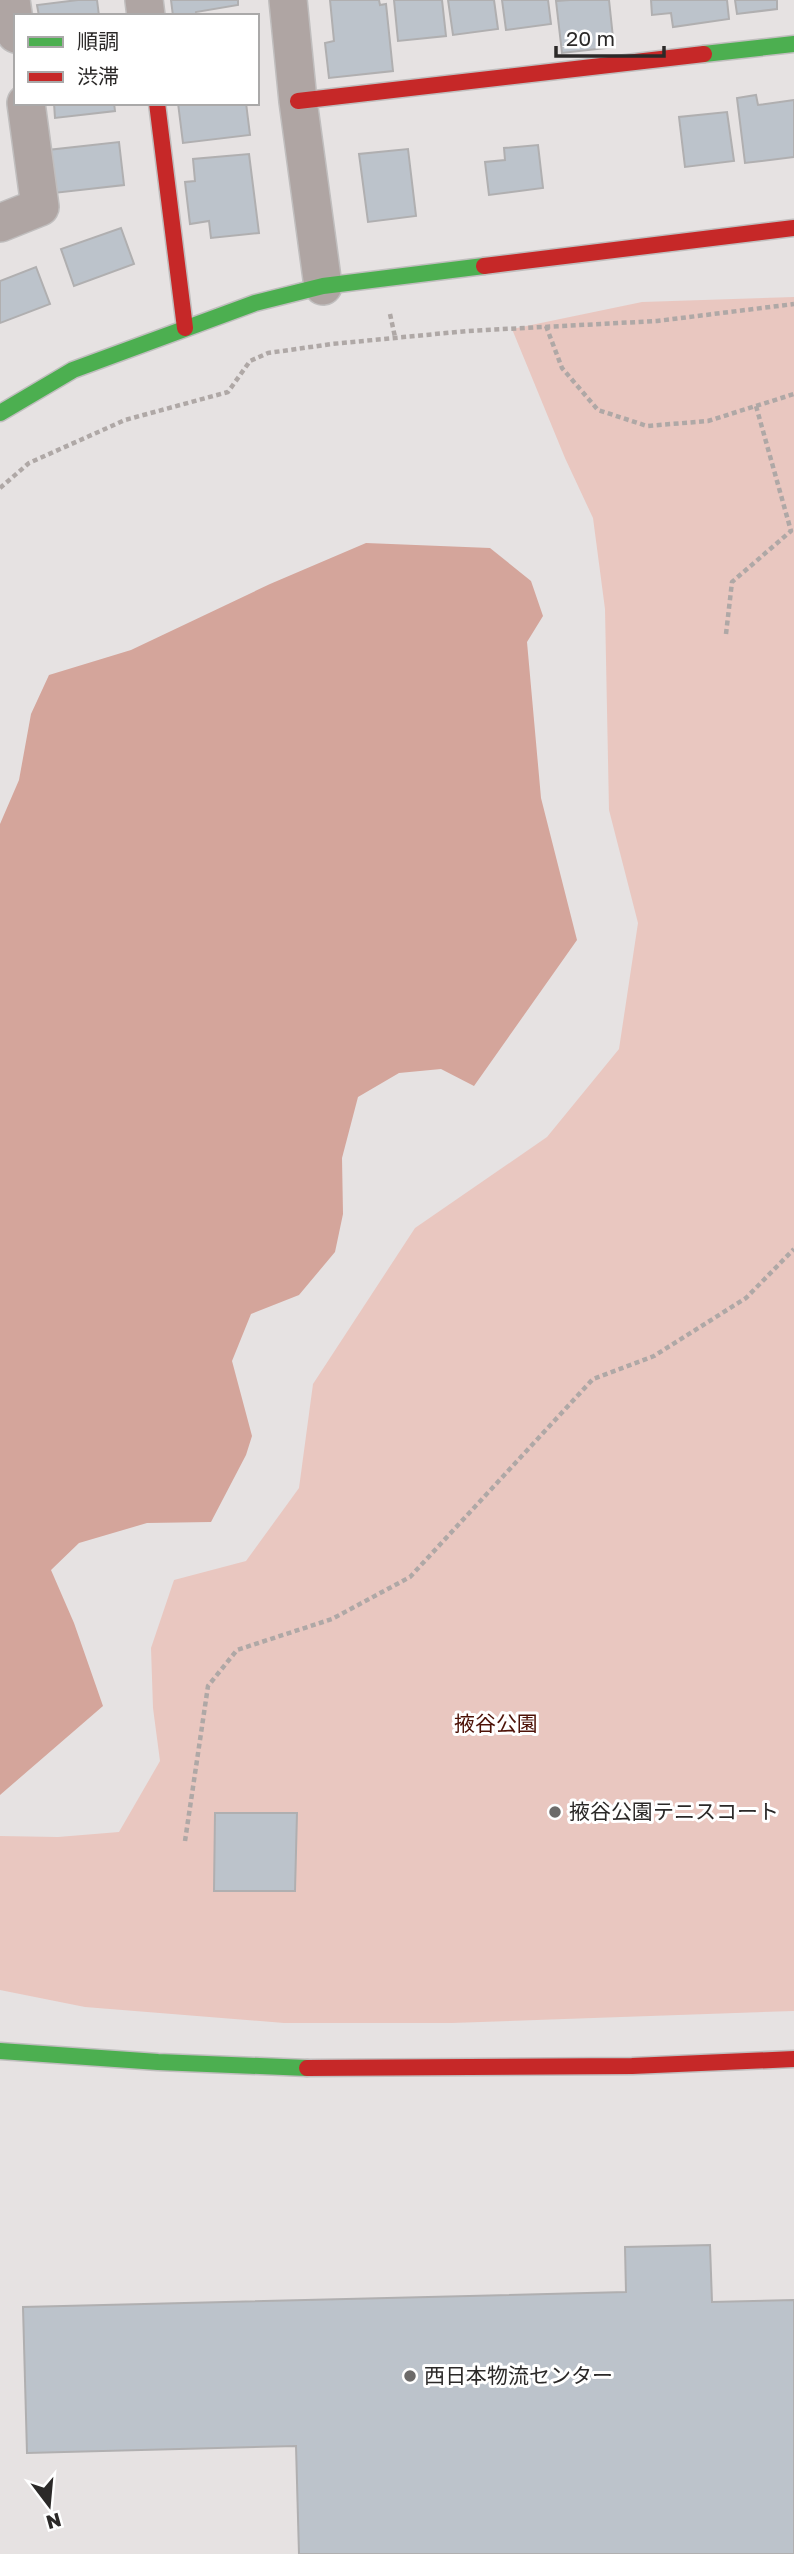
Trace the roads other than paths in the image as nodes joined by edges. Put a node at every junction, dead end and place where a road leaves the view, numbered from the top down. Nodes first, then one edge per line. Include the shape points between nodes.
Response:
1 (11, 0) edge
2 (288, 0) edge
3 (14, 20) edge
4 (794, 44) edge
5 (298, 101) junction
6 (26, 105) edge
7 (157, 105) edge
8 (0, 223) edge
9 (794, 228) edge
10 (323, 286) junction
11 (185, 328) junction
12 (0, 413) edge
13 (0, 2051) edge
14 (794, 2059) edge

1 - 3 street
2 - 5 street
4 - 5 street
5 - 10 street
6 - 8 street via 40,207
7 - 11 street
9 - 10 street
10 - 11 street via 255,303
11 - 12 street via 73,370
13 - 14 street via 288,2068 632,2066

